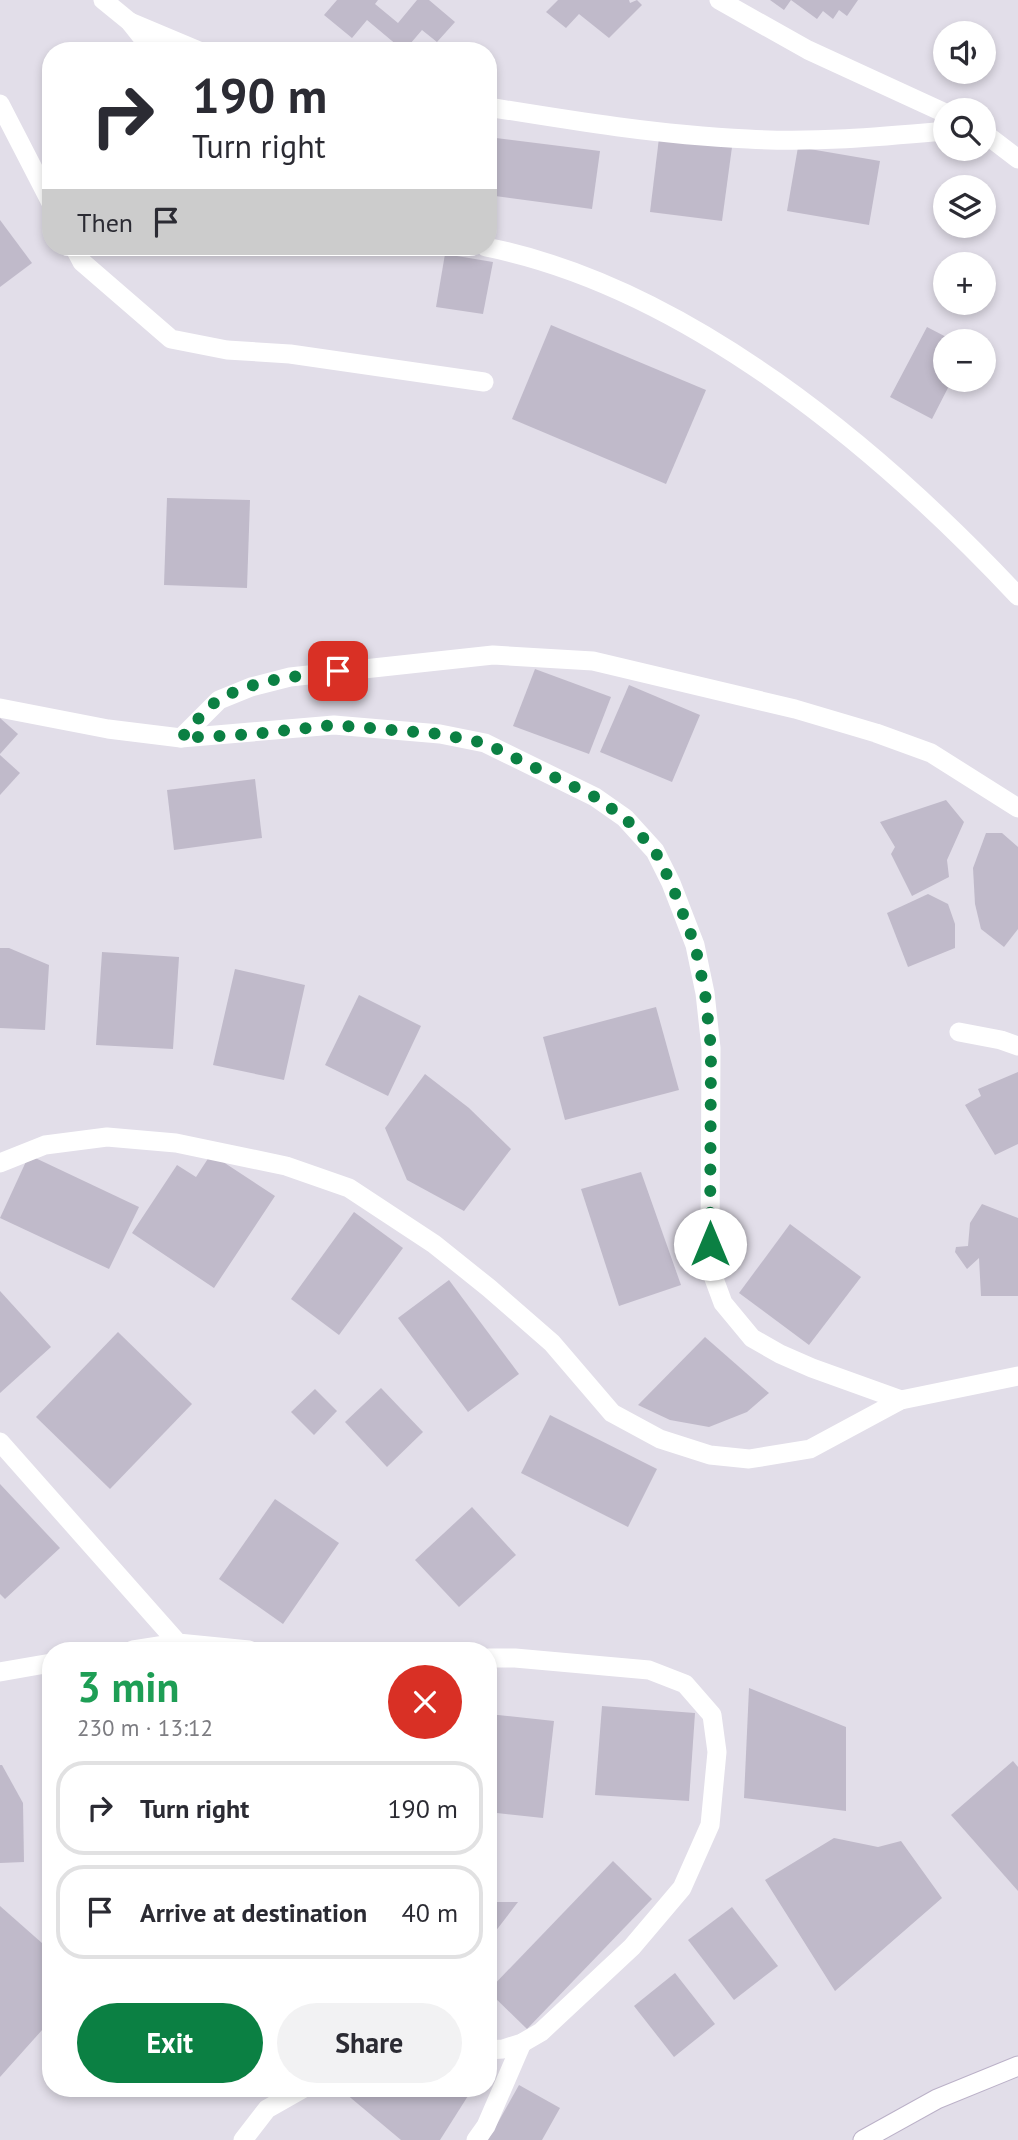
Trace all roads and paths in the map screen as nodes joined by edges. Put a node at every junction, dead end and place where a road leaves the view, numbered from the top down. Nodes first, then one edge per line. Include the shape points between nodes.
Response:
1 (103, 0) edge
2 (719, 0) edge
3 (130, 22) junction
4 (146, 42) edge
5 (178, 42) edge
6 (0, 104) edge
7 (933, 107) edge
8 (497, 109) edge
9 (933, 132) edge
10 (996, 142) edge
11 (1018, 159) edge
12 (42, 186) edge
13 (497, 249) edge
14 (79, 256) edge
15 (484, 382) dead end
16 (1018, 596) edge
17 (0, 708) edge
18 (181, 738) junction
19 (1018, 808) edge
20 (959, 1032) dead end
21 (1018, 1046) edge
22 (0, 1163) edge
23 (1018, 1376) edge
24 (901, 1400) junction
25 (0, 1442) edge
26 (177, 1642) edge
27 (497, 1658) edge
28 (42, 1665) edge
29 (0, 1672) edge
30 (522, 2043) junction
31 (497, 2049) edge
32 (1018, 2066) edge
33 (288, 2097) edge
34 (243, 2140) edge
35 (477, 2140) edge
36 (863, 2140) edge

1 - 3 street
2 - 7 street via 808,50
3 - 4 street
3 - 5 street
6 - 12 street
8 - 9 street via 606,127 749,139 858,139
10 - 11 street
13 - 16 street via 529,255 604,283 654,306 748,364 843,433 920,499
14 - 15 street via 171,338 227,350 290,354
17 - 18 street
18 - 19 street via 219,700 289,677 493,655 593,661 876,733 931,753
18 - 24 street via 334,725 440,734 485,743 595,797 625,818 655,851 671,883 695,945 705,993 711,1048 710,1244 713,1276 723,1303 752,1338 780,1354
20 - 21 street
22 - 24 street via 45,1145 107,1137 176,1143 273,1163 349,1188 434,1244 489,1288 552,1343 612,1413 660,1439 710,1455 749,1459 810,1449
23 - 24 street
25 - 26 street
27 - 30 street via 649,1671 685,1684 712,1715 717,1752 710,1825 681,1888 632,1947 541,2032
28 - 29 street
30 - 31 street
30 - 35 street
32 - 36 street via 937,2099
33 - 34 street via 267,2109

